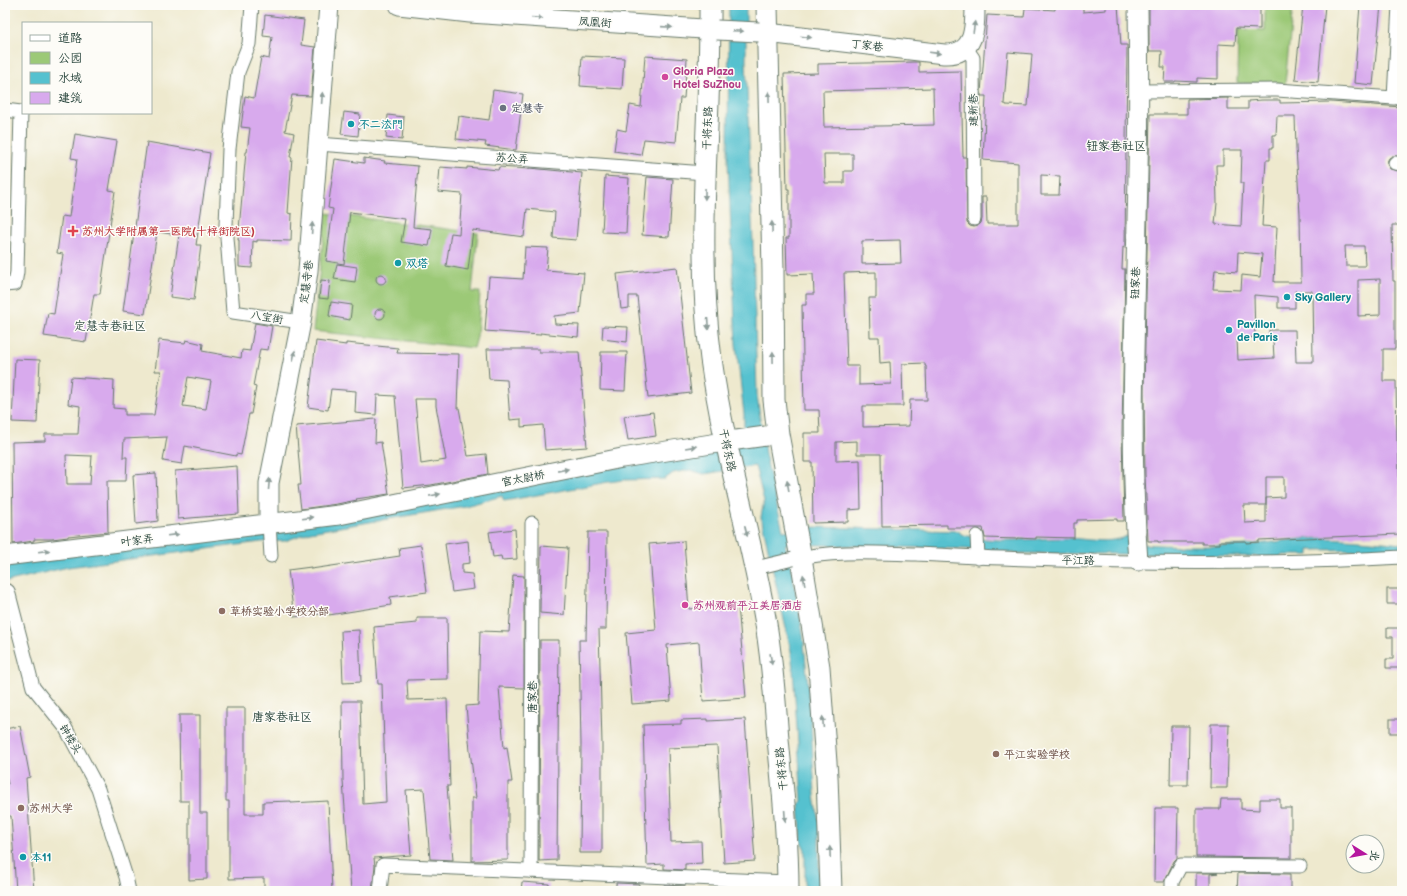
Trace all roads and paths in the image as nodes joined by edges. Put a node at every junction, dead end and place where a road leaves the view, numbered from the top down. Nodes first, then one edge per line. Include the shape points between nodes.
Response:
1 (252, 5) edge
2 (328, 5) edge
3 (399, 5) edge
4 (710, 5) edge
5 (767, 5) edge
6 (975, 5) edge
7 (1138, 5) edge
8 (1399, 5) edge
9 (471, 9) edge
10 (714, 30) junction
11 (763, 32) junction
12 (966, 48) junction
13 (1139, 91) junction
14 (5, 110) edge
15 (318, 144) junction
16 (705, 173) junction
17 (974, 219) dead end
18 (5, 285) edge
19 (301, 322) junction
20 (772, 435) junction
21 (730, 443) junction
22 (532, 523) dead end
23 (269, 526) junction
24 (977, 536) dead end
25 (270, 550) dead end
26 (1137, 553) junction
27 (978, 555) junction
28 (5, 556) edge
29 (798, 556) junction
30 (1402, 557) edge
31 (759, 567) junction
32 (8, 591) dead end
33 (1300, 866) dead end
34 (531, 871) junction
35 (788, 887) edge
36 (129, 891) edge
37 (380, 891) edge
38 (831, 891) edge
39 (1172, 891) edge

1 - 19 street, 八宝街 via 249,44 238,72 229,149 226,225 233,312
15 -> 2 street, 定慧寺巷
3 - 9 street, 凤凰街
4 - 10 main road, 干将东路
5 - 11 main road
12 -> 6 street via 973,32
7 - 13 street, 钮家巷
8 - 13 street via 1394,98 1277,90
9 -> 10 street, 凤凰街
10 -> 11 street, 凤凰街, bridge
10 - 16 main road, 干将东路
11 -> 12 street, 丁家巷 via 944,54
20 -> 11 main road via 773,270
12 - 17 street, 建新巷 via 973,58
13 - 26 street, 钮家巷 via 1133,369
14 - 18 street via 21,112 17,272 15,284
15 - 16 street, 苏公弄
19 -> 15 street, 定慧寺巷 via 308,271
16 -> 21 main road, 干将东路 via 704,250 711,358
23 -> 19 street, 定慧寺巷 via 269,483
20 - 21 street, 官太尉桥, bridge
29 -> 20 main road via 795,524
23 -> 21 street, 官太尉桥 via 339,515 622,458
21 -> 31 main road, 干将东路 via 735,481
22 - 34 street, 唐家巷
23 - 25 street, 定慧寺巷
28 -> 23 street, 叶家弄
24 - 27 street
26 - 27 street, 平江路
26 - 30 street, 平江路 via 1323,561
27 - 29 street, 平江路 via 871,552
29 - 31 street, 平江路, bridge
38 -> 29 main road via 827,776 819,667
31 -> 35 main road, 干将东路 via 772,669 786,830
32 - 36 street, 钟楼头 via 33,687 65,727 98,789
33 - 39 street via 1181,865 1172,882
34 - 35 street
34 - 37 street via 383,865

